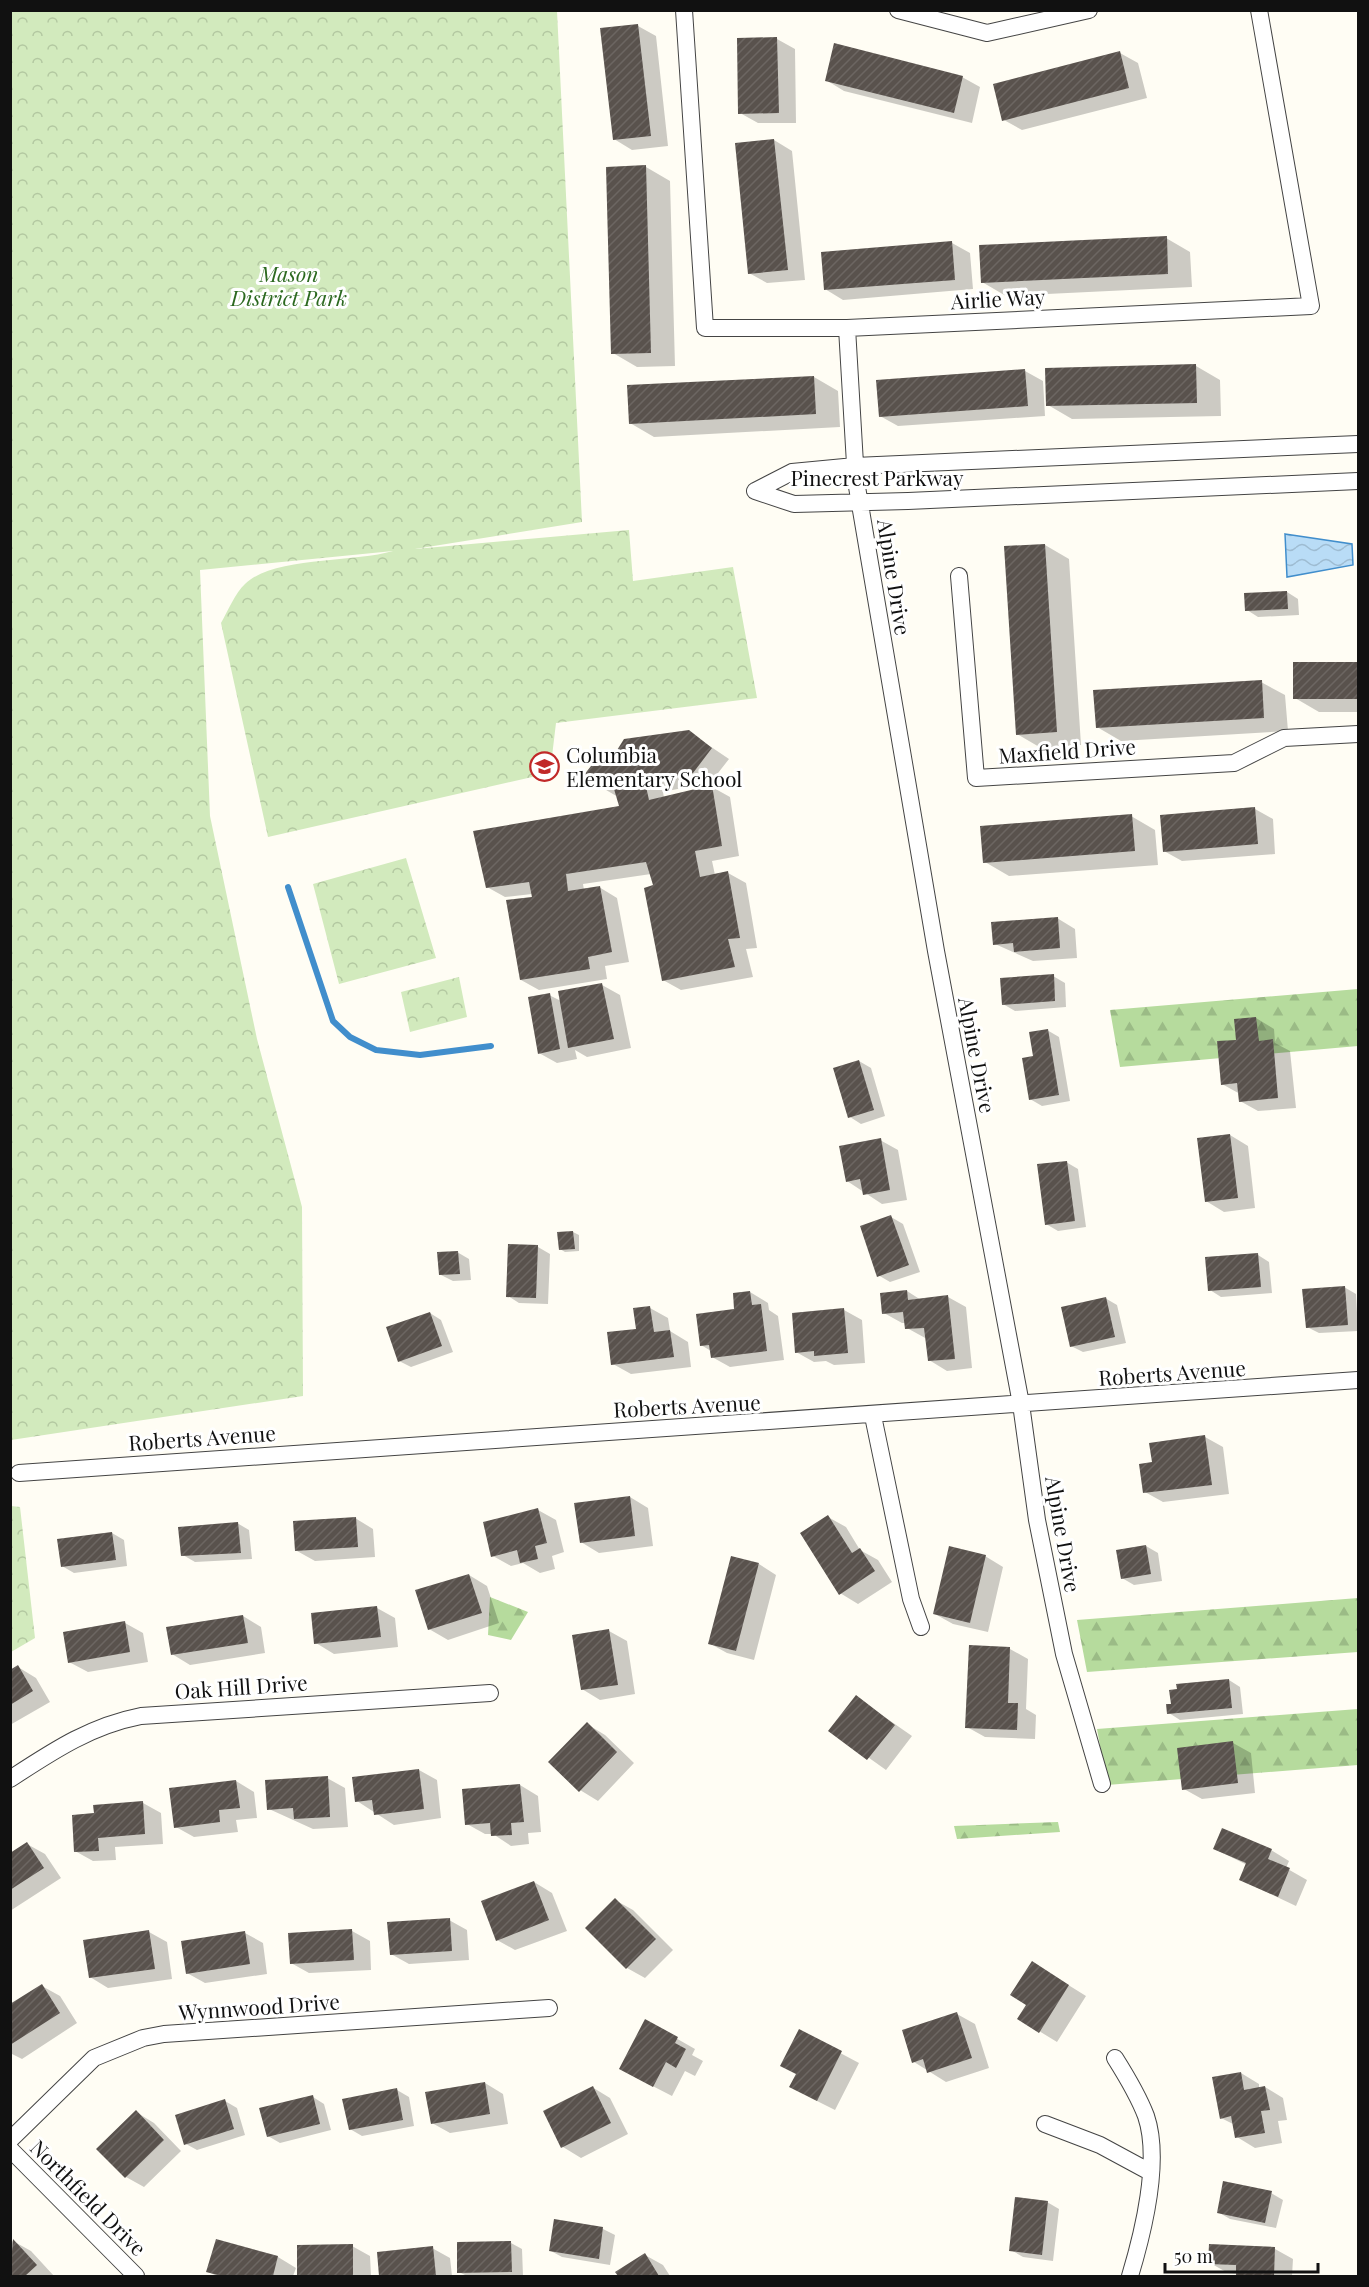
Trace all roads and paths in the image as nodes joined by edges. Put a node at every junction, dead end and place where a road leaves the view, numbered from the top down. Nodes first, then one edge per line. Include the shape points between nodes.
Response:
1 (684, 10) edge
2 (898, 10) edge
3 (1089, 10) edge
4 (1259, 10) edge
5 (847, 328) junction
6 (1359, 444) edge
7 (855, 466) junction
8 (1359, 481) edge
9 (860, 503) junction
10 (959, 576) dead end
11 (1359, 734) edge
12 (1359, 1380) edge
13 (1021, 1404) junction
14 (873, 1416) junction
15 (19, 1473) dead end
16 (921, 1628) dead end
17 (490, 1693) dead end
18 (10, 1779) edge
19 (1102, 1784) dead end
20 (549, 2008) dead end
21 (1115, 2058) dead end
22 (1045, 2124) dead end
23 (10, 2140) edge
24 (10, 2149) edge
25 (1150, 2172) junction
26 (136, 2277) edge
27 (1130, 2277) edge

1 - 5 street, Airlie Way via 705,327
2 - 3 street via 987,33
4 - 5 street, Airlie Way via 1311,306
5 - 7 street, Alpine Drive
6 - 7 street, Pinecrest Parkway
7 - 9 street, Alpine Drive
7 - 9 street, Pinecrest Parkway via 792,472 754,491 794,504
8 - 9 street, Pinecrest Parkway
9 - 13 street, Alpine Drive via 936,951
10 - 11 street, Maxfield Drive via 976,778 1234,763 1284,738
12 - 13 street, Roberts Avenue
13 - 14 street, Roberts Avenue
13 - 19 street, Alpine Drive via 1037,1520 1064,1654
14 - 15 street, Roberts Avenue
14 - 16 street via 911,1599
17 - 18 street, Oak Hill Drive via 141,1716 91,1730
20 - 23 street, Wynnwood Drive via 143,2038 94,2058
21 - 25 street via 1146,2117
22 - 25 street via 1100,2145
24 - 26 street, Northfield Drive
25 - 27 street

